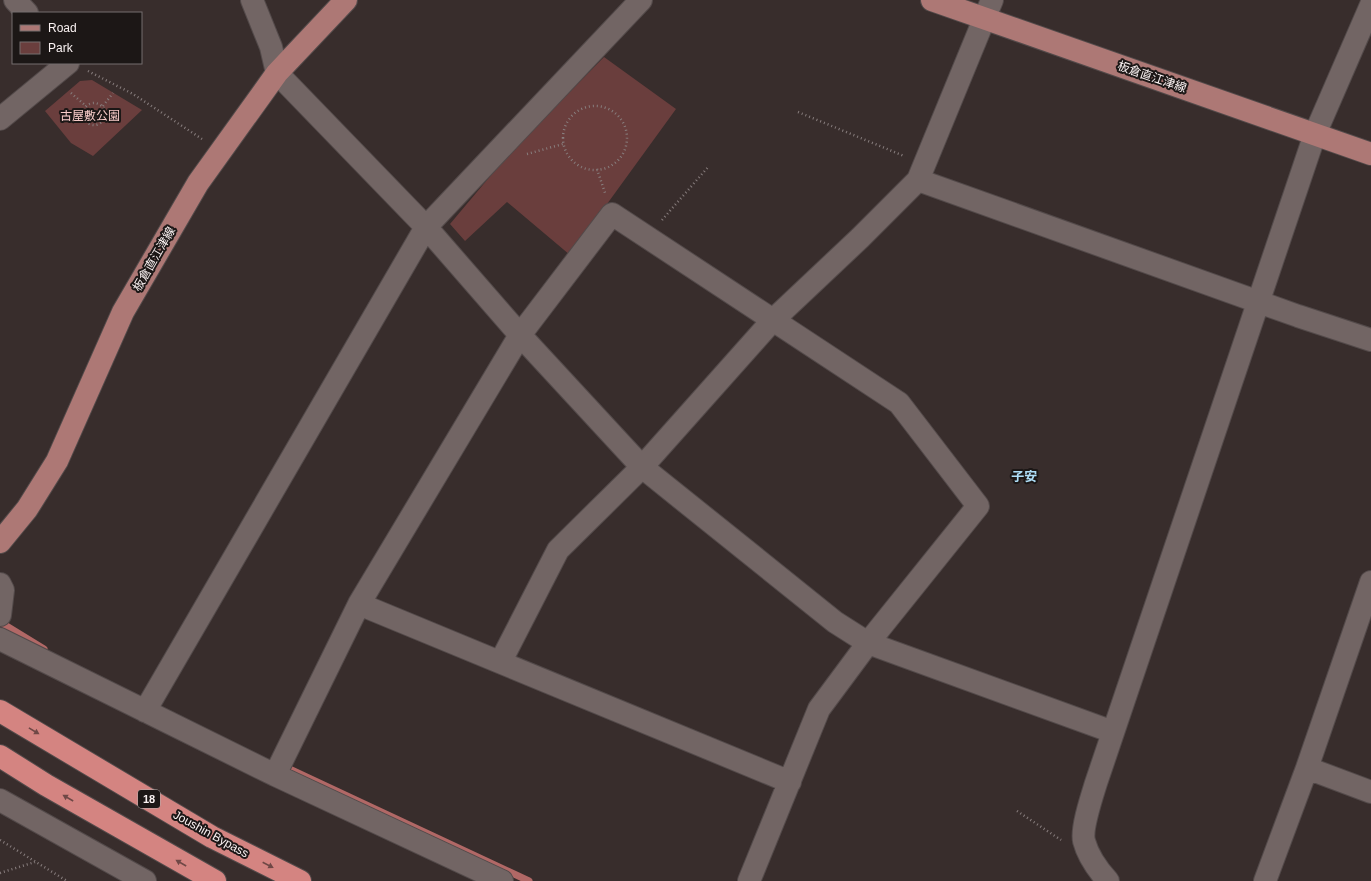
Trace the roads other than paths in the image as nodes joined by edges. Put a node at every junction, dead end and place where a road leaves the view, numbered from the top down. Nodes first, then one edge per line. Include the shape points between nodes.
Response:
1 (15, 0) edge
2 (252, 0) edge
3 (346, 0) edge
4 (641, 0) edge
5 (932, 0) edge
6 (1371, 5) edge
7 (988, 9) edge
8 (26, 12) edge
9 (77, 66) edge
10 (277, 73) junction
11 (0, 119) edge
12 (1315, 134) junction
13 (1371, 154) edge
14 (922, 172) junction
15 (426, 227) junction
16 (1257, 302) junction
17 (772, 321) junction
18 (520, 335) junction
19 (1371, 340) edge
20 (642, 467) junction
21 (0, 542) edge
22 (1371, 582) edge
23 (0, 584) edge
24 (360, 604) junction
25 (0, 615) edge
26 (0, 639) edge
27 (868, 643) junction
28 (501, 661) junction
29 (0, 711) edge
30 (145, 711) junction
31 (1113, 732) junction
32 (0, 756) edge
33 (1307, 768) junction
34 (275, 775) junction
35 (790, 782) junction
36 (1371, 792) edge
37 (0, 800) edge
38 (1097, 877) edge
39 (145, 881) edge
40 (215, 881) edge
41 (300, 881) edge
42 (502, 881) edge
43 (749, 881) edge
44 (1265, 881) edge

1 - 8 street
2 - 10 street via 271,47
3 - 10 main road, 板倉直江津線
4 - 15 street
5 - 7 main road, 板倉直江津線
6 - 12 street
7 - 12 main road, 板倉直江津線
7 - 14 street
9 - 11 street
10 - 15 street
10 - 21 main road, 板倉直江津線 via 198,183 123,312 57,461 27,509
12 - 13 main road, 板倉直江津線
12 - 16 street
14 - 16 street
14 - 17 street via 860,238
15 - 18 street
15 - 30 street
16 - 19 street
16 - 31 street
17 - 18 street via 612,214
17 - 20 street
17 - 27 street via 898,403 978,506
18 - 20 street
18 - 24 street
20 - 27 street via 835,622
20 - 28 street via 558,550
22 - 33 street
23 - 25 street via 3,590
24 - 28 street
24 - 34 street
26 - 30 street
27 - 31 street
27 - 35 street via 819,709
28 - 35 street
29 -> 41 highway, Joushin Bypass / 18 via 212,837
30 - 34 street
31 - 38 street via 1087,815 1084,840
40 -> 32 highway
33 - 36 street
33 - 44 street
34 - 42 street
35 - 43 street
37 - 39 street

